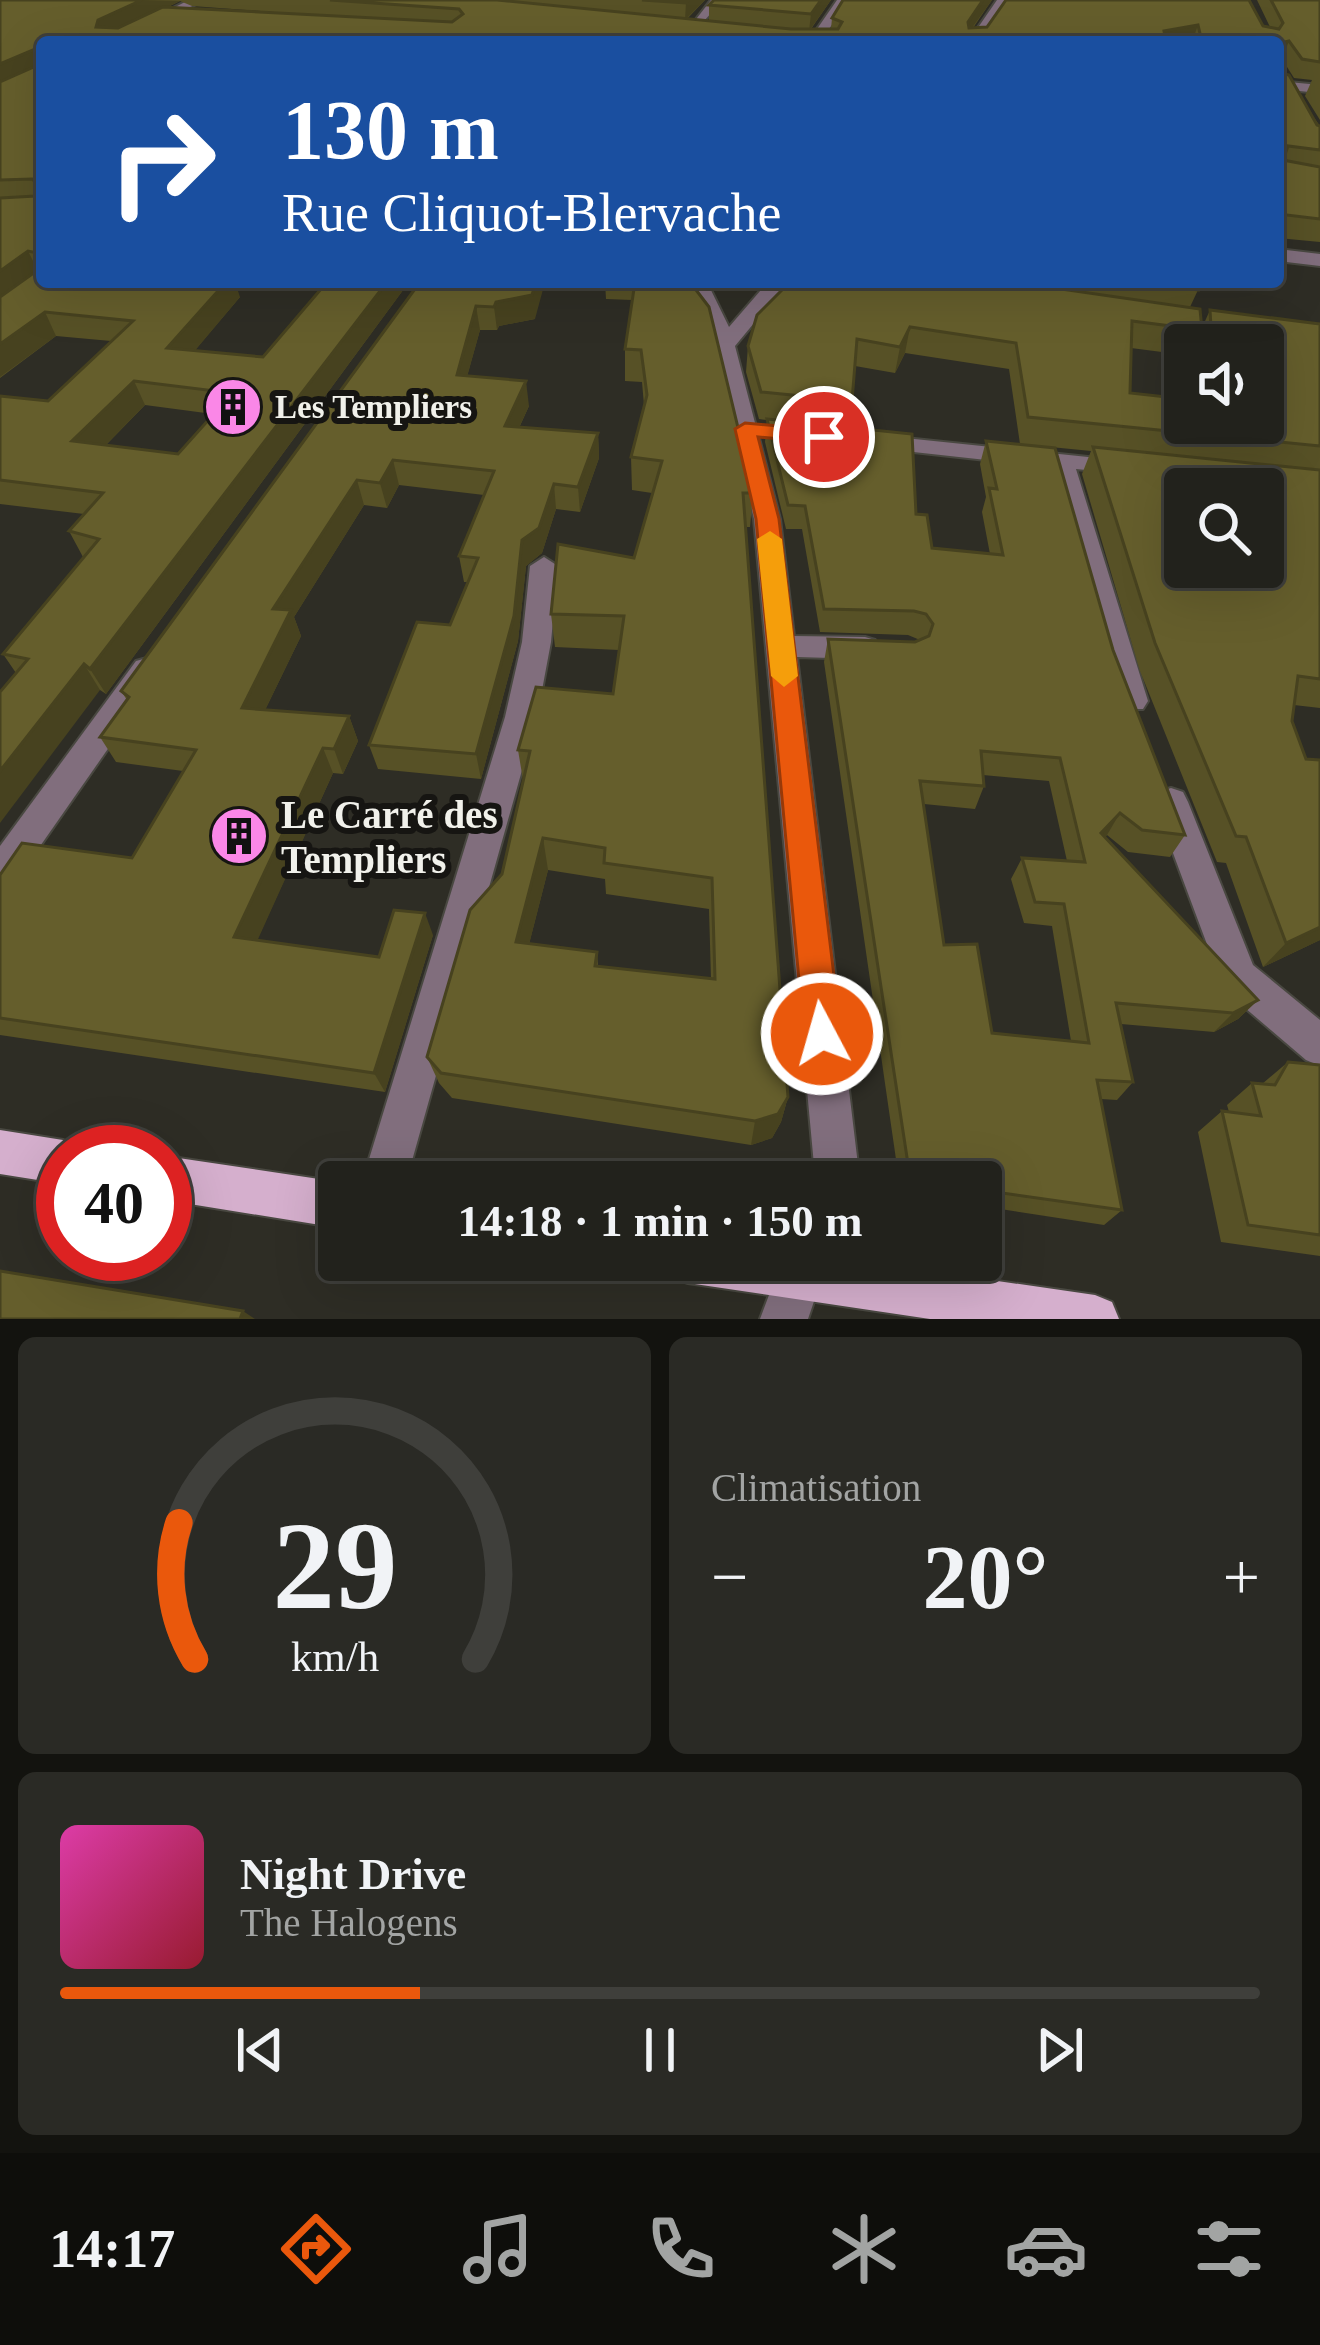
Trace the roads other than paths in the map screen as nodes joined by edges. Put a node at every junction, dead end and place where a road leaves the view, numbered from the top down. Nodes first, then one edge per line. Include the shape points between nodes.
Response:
1 (198, 0) edge
2 (843, 0) edge
3 (1003, 0) edge
4 (720, 3) edge
5 (165, 16) junction
6 (197, 18) edge
7 (670, 27) edge
8 (690, 28) junction
9 (706, 30) edge
10 (124, 36) edge
11 (817, 36) edge
12 (978, 36) edge
13 (1284, 85) edge
14 (1284, 86) edge
15 (1320, 89) edge
16 (1284, 102) edge
17 (1301, 104) joint
18 (1284, 256) edge
19 (1320, 260) edge
20 (700, 288) edge
21 (773, 288) edge
22 (724, 345) junction
23 (848, 439) edge
24 (1061, 460) junction
25 (1155, 470) edge
26 (544, 566) dead end
27 (165, 645) edge
28 (781, 646) junction
29 (907, 650) edge
30 (1146, 737) edge
31 (1163, 781) edge
32 (0, 874) edge
33 (1320, 1046) edge
34 (0, 1152) edge
35 (36, 1158) edge
36 (391, 1161) edge
37 (836, 1161) edge
38 (192, 1182) edge
39 (318, 1202) edge
40 (795, 1286) edge
41 (1095, 1319) edge

1 - 5 street
2 - 11 street
3 - 12 street
4 - 8 street
5 - 6 street
5 - 10 street
7 - 8 street
8 - 9 street
13 - 15 street
14 - 17 main road
16 - 17 street
18 - 19 street
20 - 22 street
21 - 22 street
22 - 28 street via 761,431
23 - 24 street
24 - 25 street
24 - 30 street
26 - 36 street via 516,736
27 - 32 street
28 - 29 street
28 - 37 street
31 - 33 street via 1238,976
34 - 35 main road
38 - 39 main road
40 - 41 main road

